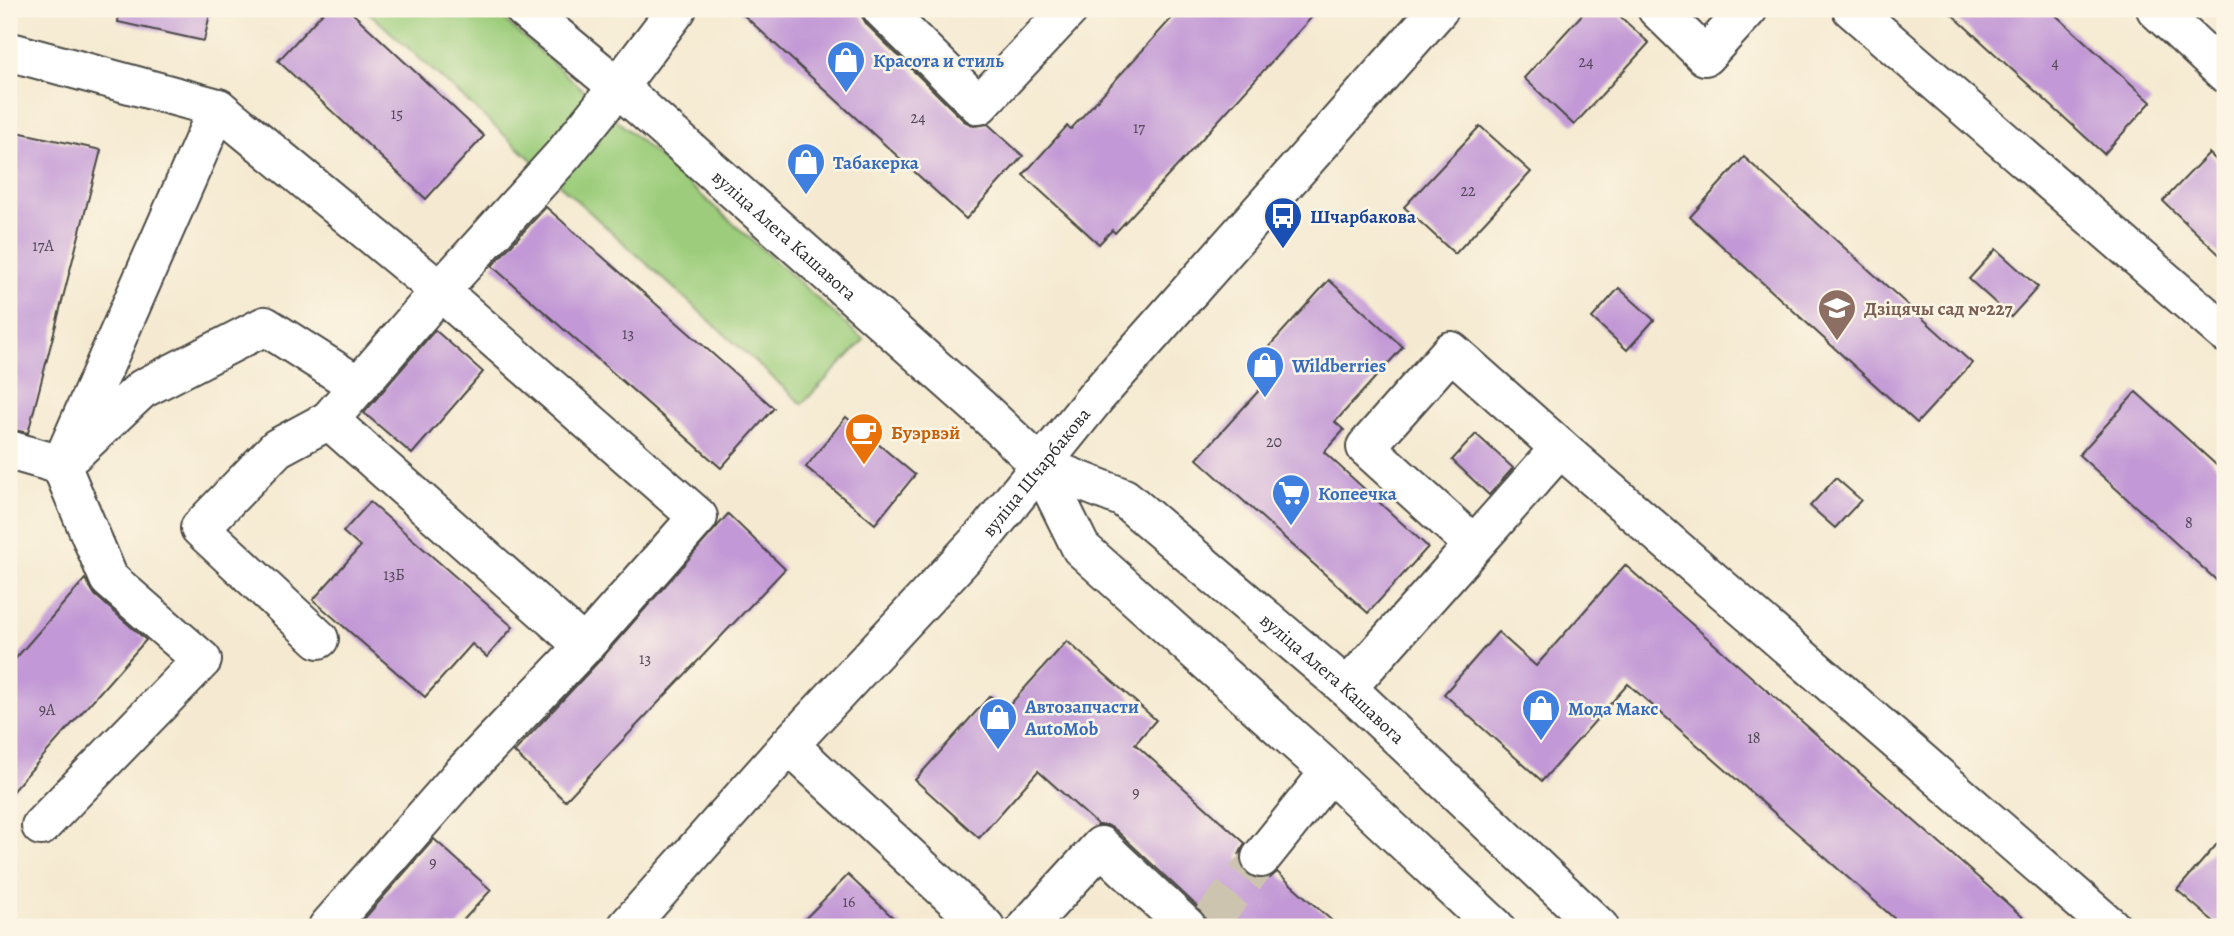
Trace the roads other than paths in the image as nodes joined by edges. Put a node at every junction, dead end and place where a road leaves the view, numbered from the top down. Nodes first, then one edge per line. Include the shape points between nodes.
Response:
1 (524, 9) edge
2 (677, 9) edge
3 (882, 9) edge
4 (1069, 9) edge
5 (1439, 9) edge
6 (1657, 9) edge
7 (1748, 9) edge
8 (1852, 9) edge
9 (2155, 9) edge
10 (9, 55) edge
11 (2225, 73) edge
12 (618, 87) junction
13 (218, 108) junction
14 (440, 291) junction
15 (2225, 333) edge
16 (359, 386) junction
17 (329, 421) junction
18 (1560, 447) junction
19 (9, 450) edge
20 (61, 465) junction
21 (1040, 465) junction
22 (1474, 545) junction
23 (320, 639) dead end
24 (584, 646) junction
25 (1347, 688) junction
26 (789, 745) junction
27 (1330, 772) junction
28 (41, 826) dead end
29 (1261, 858) tunnel mouth
30 (967, 921) edge
31 (1200, 926) edge
32 (328, 927) edge
33 (627, 927) edge
34 (1027, 927) edge
35 (1495, 927) edge
36 (1599, 927) edge
37 (2111, 927) edge

1 - 12 main road, вуліца Алега Кашавога
2 - 12 main road
3 - 4 main road via 979,105
5 - 21 main road, вуліца Шчарбакова
6 - 7 main road via 1705,56
8 - 15 main road
9 - 11 main road
10 - 13 main road via 15,52
12 - 14 main road
12 - 21 main road, вуліца Алега Кашавога
13 - 14 main road
13 - 20 main road
14 - 16 main road
14 - 24 main road via 698,517
16 - 17 main road
16 - 20 main road via 265,326 142,389
17 - 23 main road via 277,448 200,528
17 - 24 main road
18 - 22 main road
18 - 22 main road via 1451,351 1366,447
18 - 37 main road
19 - 20 main road
20 - 28 main road via 109,579 202,660
21 - 25 main road, вуліца Алега Кашавога via 1124,498
21 - 26 main road, вуліца Шчарбакова via 987,532
21 - 27 main road, вуліца Алега Кашавога via 1081,548
22 - 25 main road
24 - 32 main road via 461,775
25 - 36 main road, вуліца Алега Кашавога
26 - 30 main road
26 - 33 main road, вуліца Шчарбакова
27 - 29 main road
27 - 35 main road, вуліца Алега Кашавога
31 - 34 main road via 1101,846

